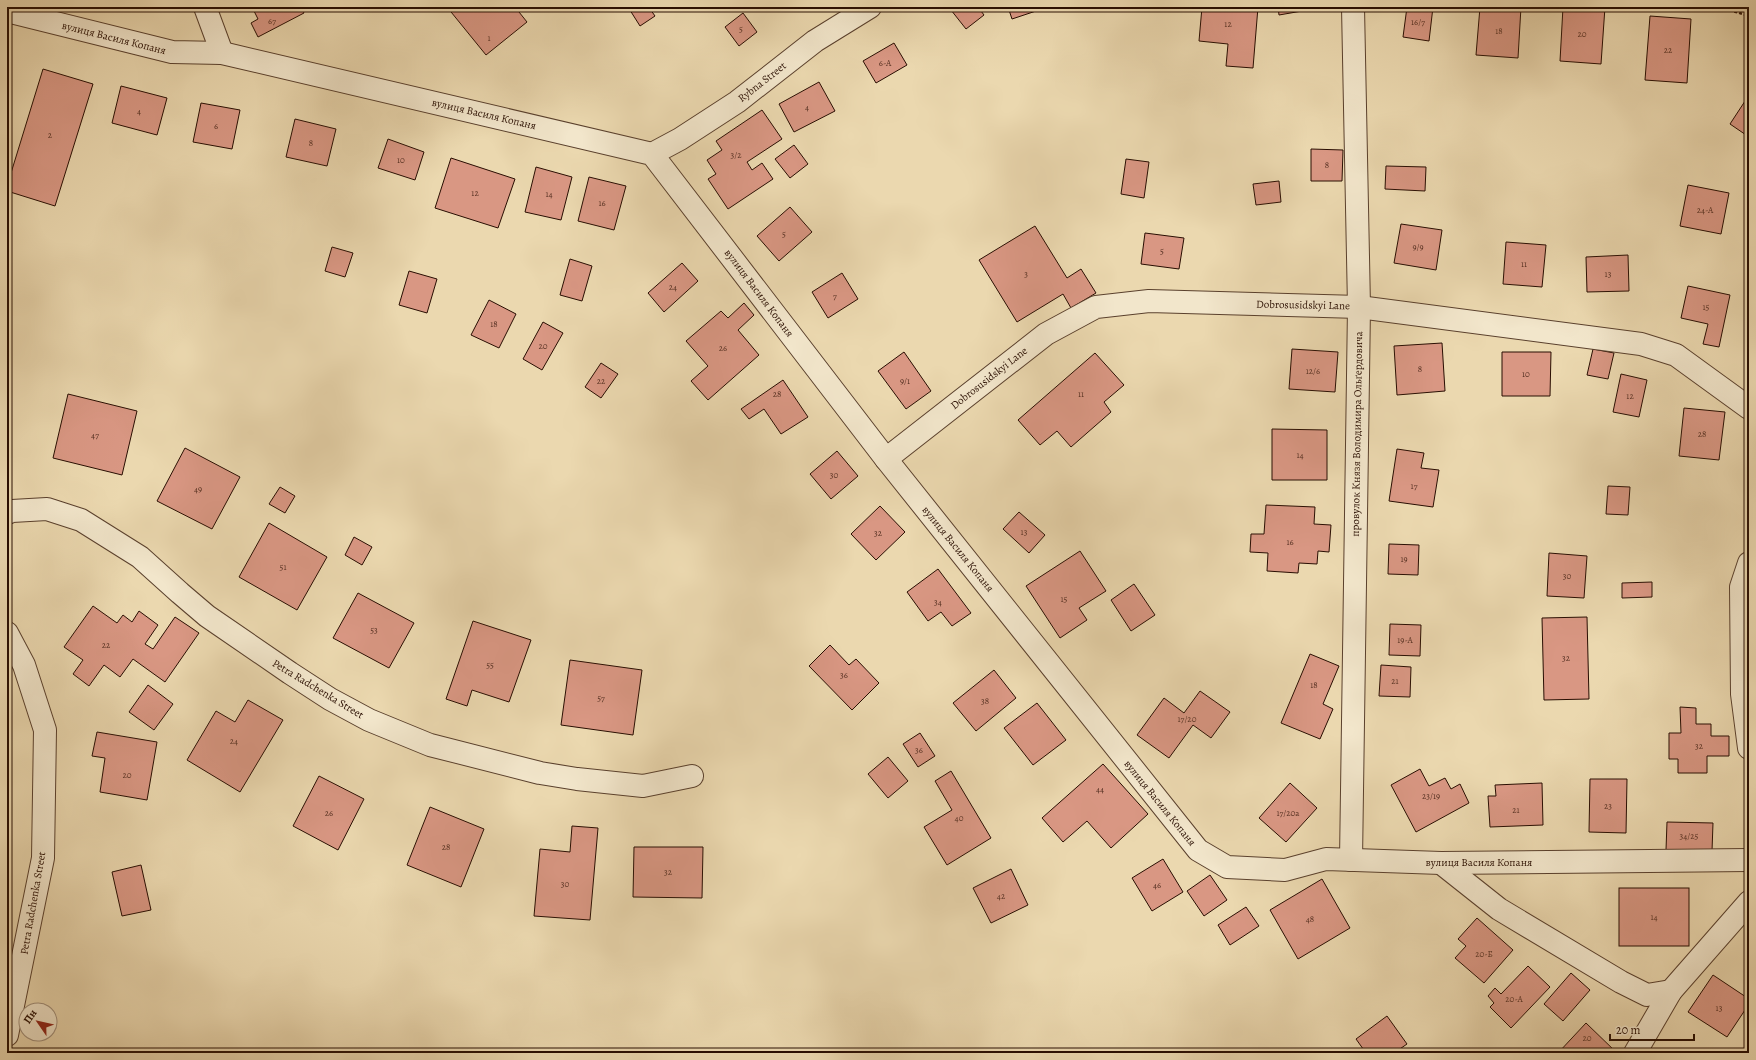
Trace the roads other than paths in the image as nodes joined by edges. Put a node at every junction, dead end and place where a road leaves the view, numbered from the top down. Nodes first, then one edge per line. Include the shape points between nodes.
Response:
1 (205, 7) edge
2 (870, 7) edge
3 (1353, 7) edge
4 (7, 11) edge
5 (222, 53) junction
6 (652, 154) junction
7 (1359, 307) junction
8 (1749, 408) edge
9 (886, 459) junction
10 (7, 513) edge
11 (1749, 563) edge
12 (7, 633) edge
13 (1749, 748) edge
14 (692, 776) dead end
15 (1352, 860) junction
16 (1749, 860) edge
17 (1441, 863) junction
18 (1749, 902) edge
19 (1671, 991) junction
20 (7, 1035) edge
21 (1635, 1053) edge

1 - 5 street
2 - 6 street, Rybna Street via 815,41 737,102
3 - 7 street, провулок Князя Володимира Ольґердовича
4 - 5 street, вулиця Василя Копаня via 172,52
5 - 6 street, вулиця Василя Копаня
6 - 9 street, вулиця Василя Копаня
7 - 8 street, Dobrosusidskyi Lane via 1641,344 1676,356
7 - 9 street, Dobrosusidskyi Lane via 1149,301 1096,307 1046,334
7 - 15 street, провулок Князя Володимира Ольґердовича
9 - 15 street, вулиця Василя Копаня via 1198,850 1228,866 1285,870 1326,859
10 - 14 street, Petra Radchenka Street via 47,509 81,520 140,557 207,616 290,673 369,720 430,745 540,773 577,779 644,786
11 - 13 street via 1741,587 1742,694
12 - 20 street, Petra Radchenka Street via 24,665 45,730 43,858
15 - 17 street, вулиця Василя Копаня
16 - 17 street, вулиця Василя Копаня
17 - 19 street via 1499,909 1621,982 1647,994
18 - 19 street
19 - 21 street

